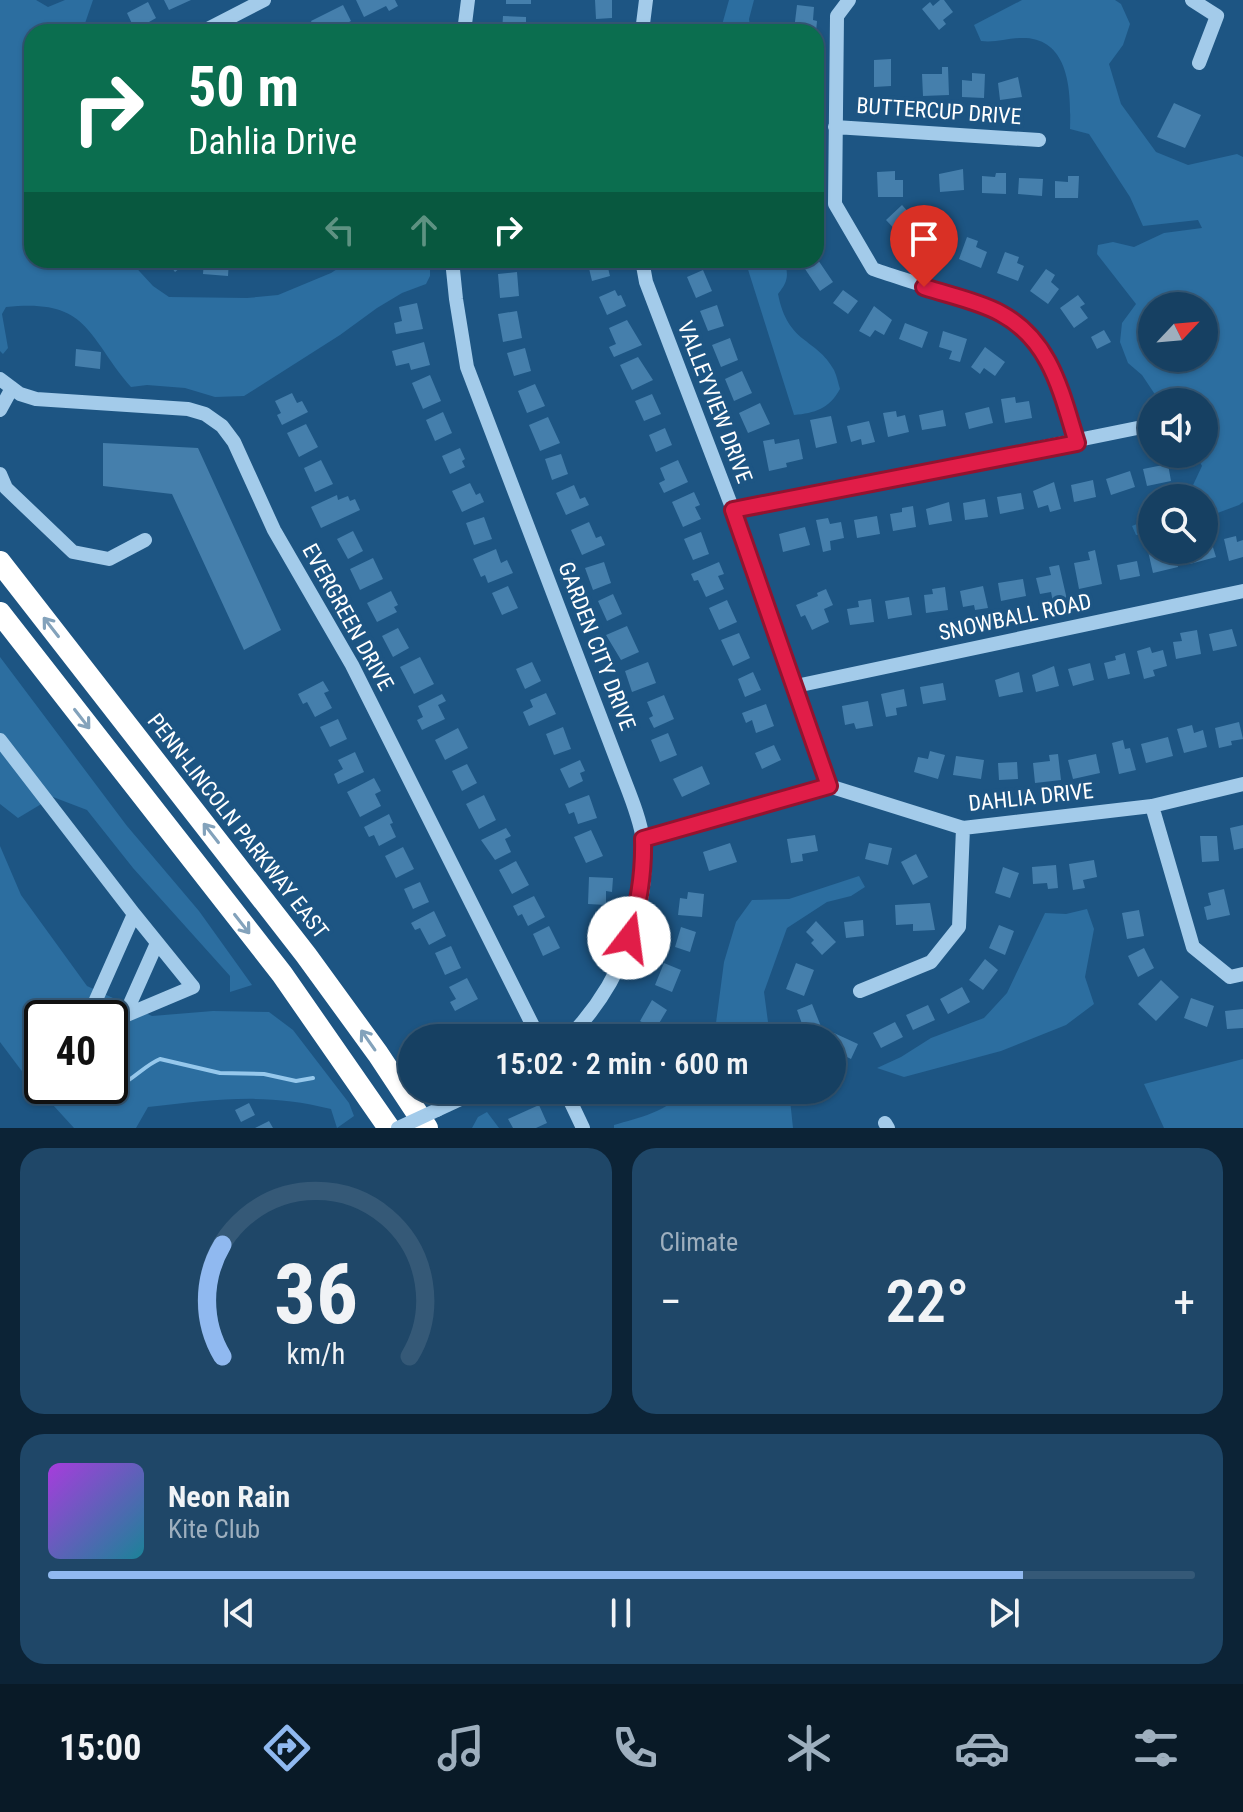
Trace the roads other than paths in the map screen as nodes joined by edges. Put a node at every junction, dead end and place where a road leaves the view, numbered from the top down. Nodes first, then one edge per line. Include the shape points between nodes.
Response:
1 (264, 0) edge
2 (468, 0) edge
3 (646, 0) edge
4 (849, 0) edge
5 (1192, 0) edge
6 (218, 24) edge
7 (465, 24) edge
8 (643, 24) edge
9 (1199, 63) dead end
10 (835, 127) junction
11 (1039, 140) dead end
12 (453, 268) edge
13 (643, 268) edge
14 (6, 384) edge
15 (0, 410) edge
16 (1138, 428) edge
17 (1077, 443) junction
18 (0, 474) edge
19 (733, 510) junction
20 (145, 540) dead end
21 (0, 562) edge
22 (1243, 591) edge
23 (0, 613) edge
24 (796, 686) junction
25 (0, 740) edge
26 (1243, 784) edge
27 (829, 786) junction
28 (1152, 806) junction
29 (963, 828) junction
30 (643, 839) junction
31 (134, 914) junction
32 (157, 943) junction
33 (1243, 974) edge
34 (860, 991) dead end
35 (96, 1000) edge
36 (128, 1008) edge
37 (128, 1014) edge
38 (532, 1024) edge
39 (580, 1024) edge
40 (457, 1104) edge
41 (572, 1104) edge
42 (432, 1119) edge
43 (389, 1128) edge
44 (398, 1128) edge
45 (583, 1128) edge

1 - 6 street
2 - 7 street
3 - 8 street
4 - 10 street via 837,16
5 - 9 street via 1217,16
10 - 11 street, BUTTERCUP DRIVE
10 - 17 street via 835,204 873,269 1000,313 1037,341 1058,382
12 - 30 street, GARDEN CITY DRIVE via 467,367
13 - 19 street, VALLEYVIEW DRIVE
14 - 15 street
14 - 38 street, EVERGREEN DRIVE via 55,402 188,409 222,426 274,530 352,665
16 - 17 street
17 - 19 street
18 - 20 street via 6,488 73,552 109,559
19 - 24 street, VALLEYVIEW DRIVE
42 -> 21 highway, PENN-LINCOLN PARKWAY EAST
22 - 24 street, SNOWBALL ROAD
23 -> 43 highway via 282,974
24 - 27 street, VALLEYVIEW DRIVE
25 - 31 street
26 - 28 street, DAHLIA DRIVE
27 - 29 street, DAHLIA DRIVE
27 - 30 street
28 - 29 street, DAHLIA DRIVE
28 - 33 street via 1193,947 1230,977
29 - 34 street via 959,927 931,962
30 - 39 street, GARDEN CITY DRIVE via 640,900 629,938 603,996
31 - 32 street
31 - 35 street
32 - 36 street
32 - 37 street via 193,987
40 - 42 street
41 - 45 street
42 - 44 street, bridge

